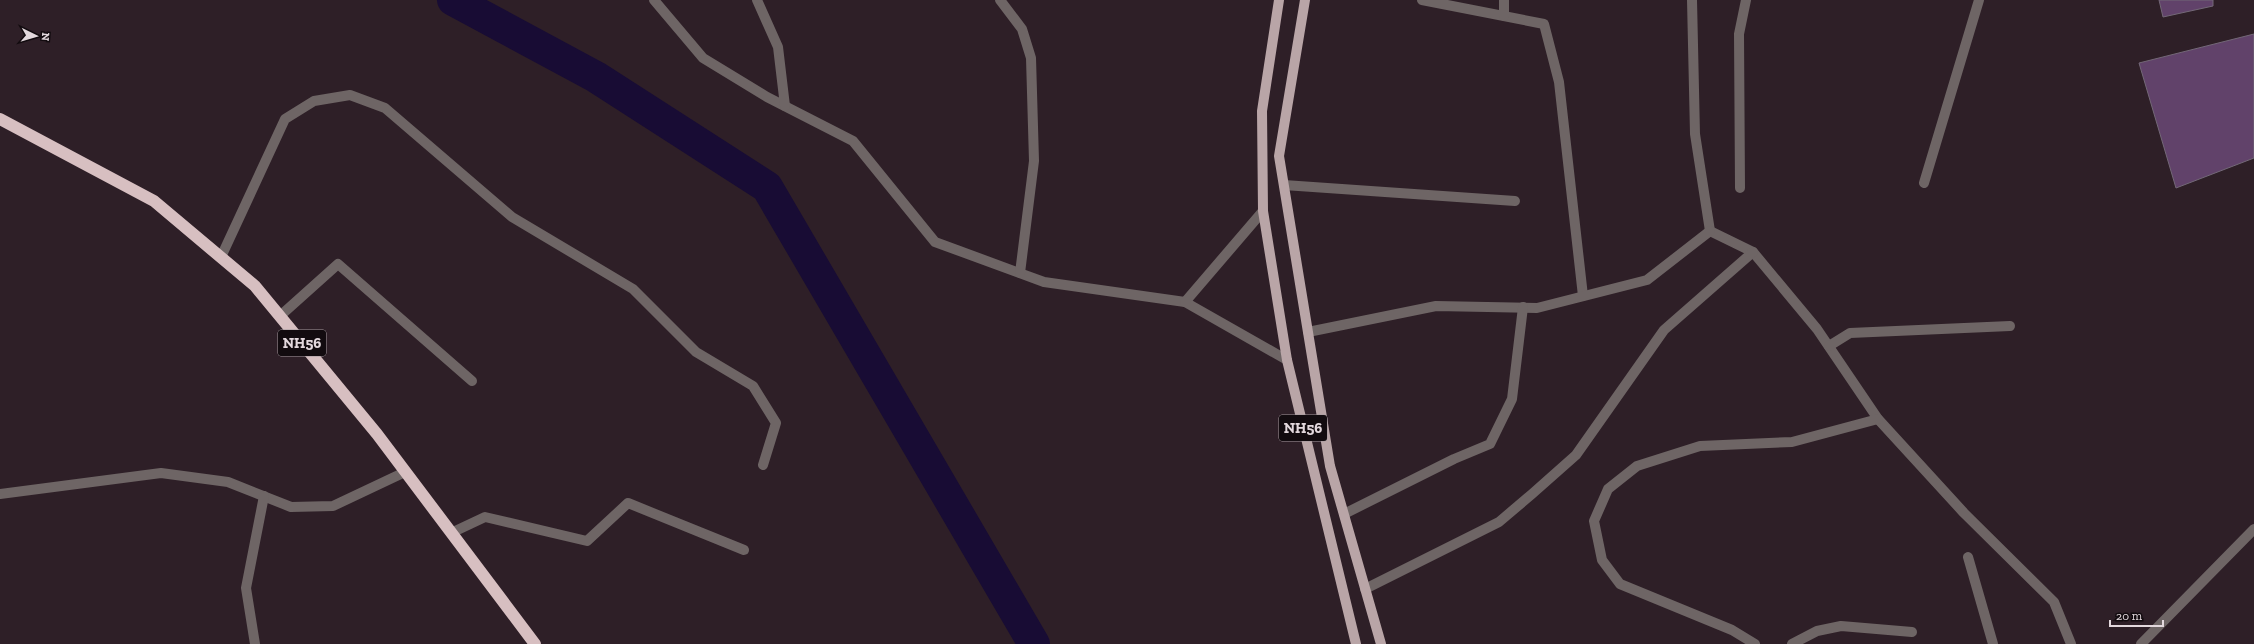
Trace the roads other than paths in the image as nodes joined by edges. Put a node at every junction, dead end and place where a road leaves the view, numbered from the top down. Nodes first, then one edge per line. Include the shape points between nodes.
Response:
1 (654, 0) edge
2 (757, 0) edge
3 (1000, 0) edge
4 (1279, 0) edge
5 (1305, 0) edge
6 (1422, 0) edge
7 (1504, 0) edge
8 (1692, 0) edge
9 (1746, 0) edge
10 (1979, 0) edge
11 (1504, 16) junction
12 (785, 106) junction
13 (0, 119) edge
14 (1924, 183) dead end
15 (1284, 186) junction
16 (1740, 188) dead end
17 (1515, 201) dead end
18 (1262, 210) junction
19 (1710, 231) junction
20 (1753, 252) junction
21 (221, 257) junction
22 (1020, 273) junction
23 (1583, 296) junction
24 (1185, 302) junction
25 (1523, 307) junction
26 (280, 316) junction
27 (2010, 326) dead end
28 (1308, 332) junction
29 (1829, 346) junction
30 (1287, 360) junction
31 (472, 381) dead end
32 (1878, 419) junction
33 (763, 465) dead end
34 (405, 472) junction
35 (0, 494) edge
36 (264, 496) junction
37 (1344, 514) junction
38 (2254, 529) edge
39 (451, 533) junction
40 (744, 550) dead end
41 (1968, 557) dead end
42 (1365, 589) junction
43 (1912, 632) dead end
44 (255, 644) edge
45 (535, 644) edge
46 (1356, 644) edge
47 (1381, 644) edge
48 (1755, 644) edge
49 (1792, 644) edge
50 (1993, 644) edge
51 (2071, 644) edge
52 (2141, 644) edge

1 - 12 street via 703,58
2 - 12 street via 778,47
3 - 22 street via 1022,30 1031,58 1034,162
4 - 18 main road via 1262,111
5 - 15 main road via 1279,156
6 - 11 street
7 - 11 street
8 - 19 street via 1695,134
9 - 16 street via 1739,34
10 - 14 street
11 - 23 street via 1544,24 1559,82
12 - 22 street via 853,141 934,242
13 - 21 highway, NH56 via 154,201
15 - 17 street
15 - 28 main road
18 - 24 street
18 - 30 main road, NH56
19 - 20 street
19 - 23 street via 1647,280
20 - 29 street
20 - 42 street via 1664,330 1576,455 1532,494 1499,522
21 - 26 highway, NH56 via 255,286
21 - 33 street via 285,119 314,101 350,95 385,108 512,217 633,289 696,352 753,386 776,423
22 - 24 street via 1044,282
23 - 25 street via 1537,308
24 - 30 street
25 - 28 street via 1436,306
25 - 37 street via 1512,399 1490,444 1454,459
26 - 31 street via 338,264
26 - 34 highway, NH56
27 - 29 street via 1850,333
28 - 37 main road via 1330,466
29 - 32 street
30 - 46 main road, NH56
32 - 48 street via 1792,442 1700,446 1637,466 1608,489 1594,521 1602,560 1620,584 1732,630
32 - 51 street via 1964,513 2054,602
34 - 36 street via 333,506 291,507
34 - 39 highway, NH56
35 - 36 street via 161,473 228,482
36 - 44 street via 246,588
37 - 42 main road
38 - 52 street
39 - 40 street via 485,517 587,541 628,503
39 - 45 highway, NH56
41 - 50 street
42 - 47 main road
43 - 49 street via 1841,626 1817,631

